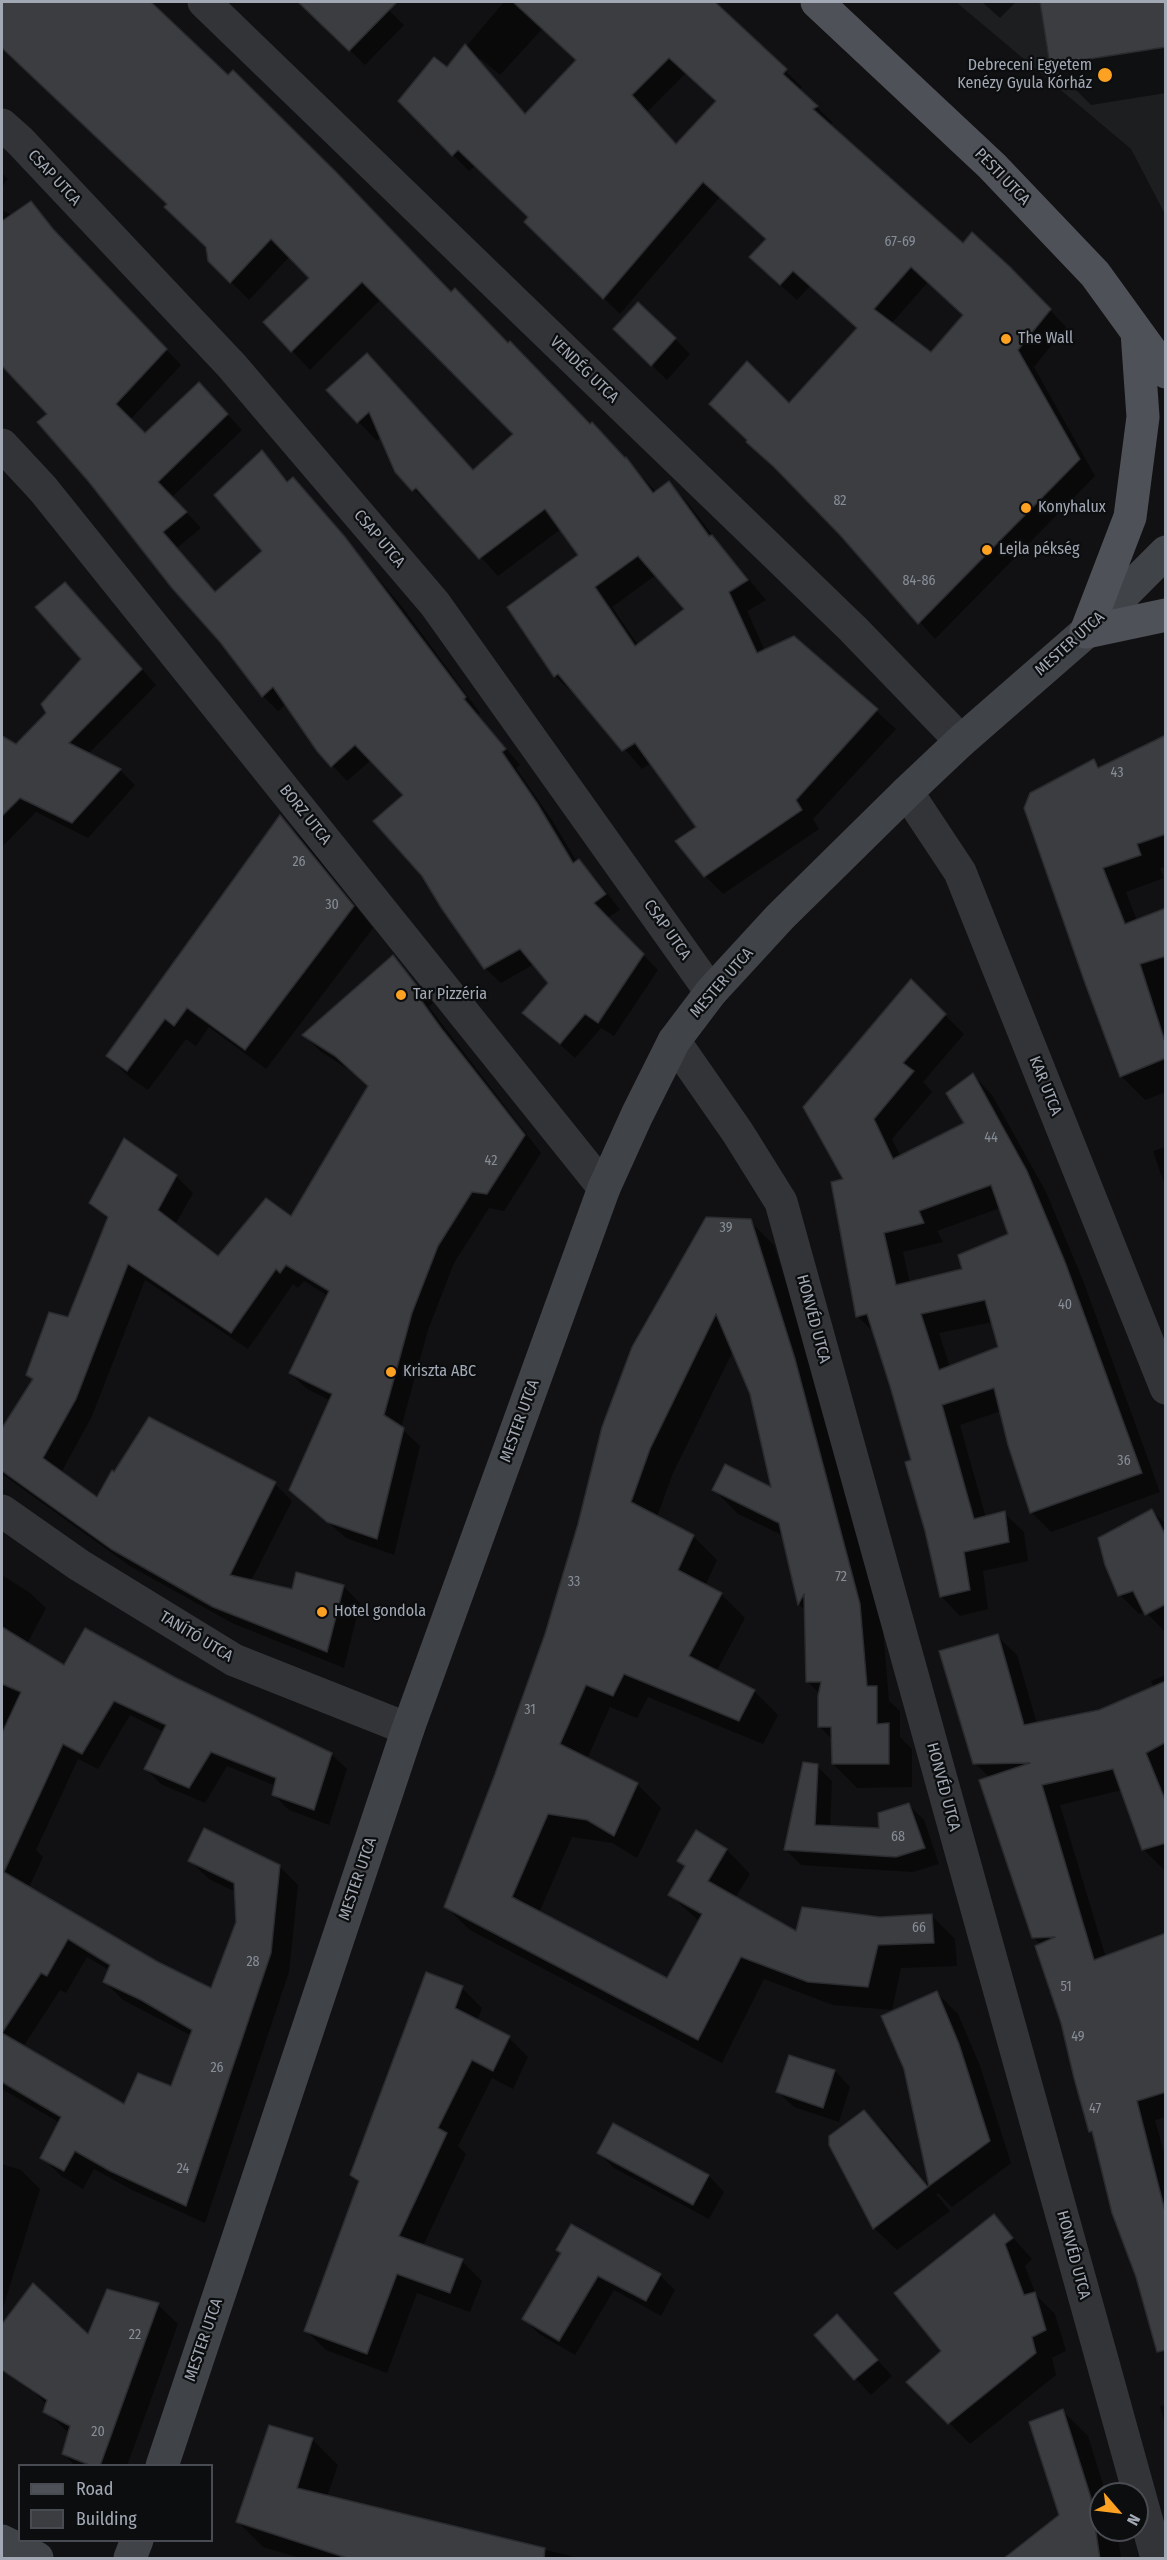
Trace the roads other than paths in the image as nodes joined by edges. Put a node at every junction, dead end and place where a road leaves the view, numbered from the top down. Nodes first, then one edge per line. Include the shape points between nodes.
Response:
1 (204, 2) edge
2 (817, 2) edge
3 (2, 125) edge
4 (1151, 338) edge
5 (1166, 372) edge
6 (2, 445) edge
7 (1166, 552) edge
8 (1166, 615) edge
9 (1086, 632) junction
10 (961, 741) junction
11 (907, 792) junction
12 (711, 992) junction
13 (674, 1041) junction
14 (604, 1188) junction
15 (1166, 1389) edge
16 (2, 1511) edge
17 (408, 1729) junction
18 (163, 2464) edge
19 (2, 2541) edge
20 (136, 2542) edge
21 (37, 2559) edge
22 (130, 2559) edge
23 (1157, 2559) edge

1 - 10 street, VENDÉG UTCA via 853,629
2 - 4 main road, PESTI UTCA via 992,166
3 - 12 street, CSAP UTCA via 232,366 435,604
4 - 5 main road, PESTI UTCA
4 - 9 main road via 1130,517
6 - 14 street, BORZ UTCA via 43,489
7 - 9 street, MESTER UTCA
8 - 9 main road
9 - 10 street, MESTER UTCA
10 - 11 street, MESTER UTCA
11 - 12 street, MESTER UTCA via 780,917
11 - 15 street, KAR UTCA via 960,872
12 - 13 street, MESTER UTCA
13 - 14 street, MESTER UTCA
13 - 23 street, HONVÉD UTCA via 781,1202
14 - 17 street, MESTER UTCA
16 - 17 street, TANÍTÓ UTCA via 79,1566 234,1660
17 - 18 street, MESTER UTCA
19 - 21 street
20 - 22 street

